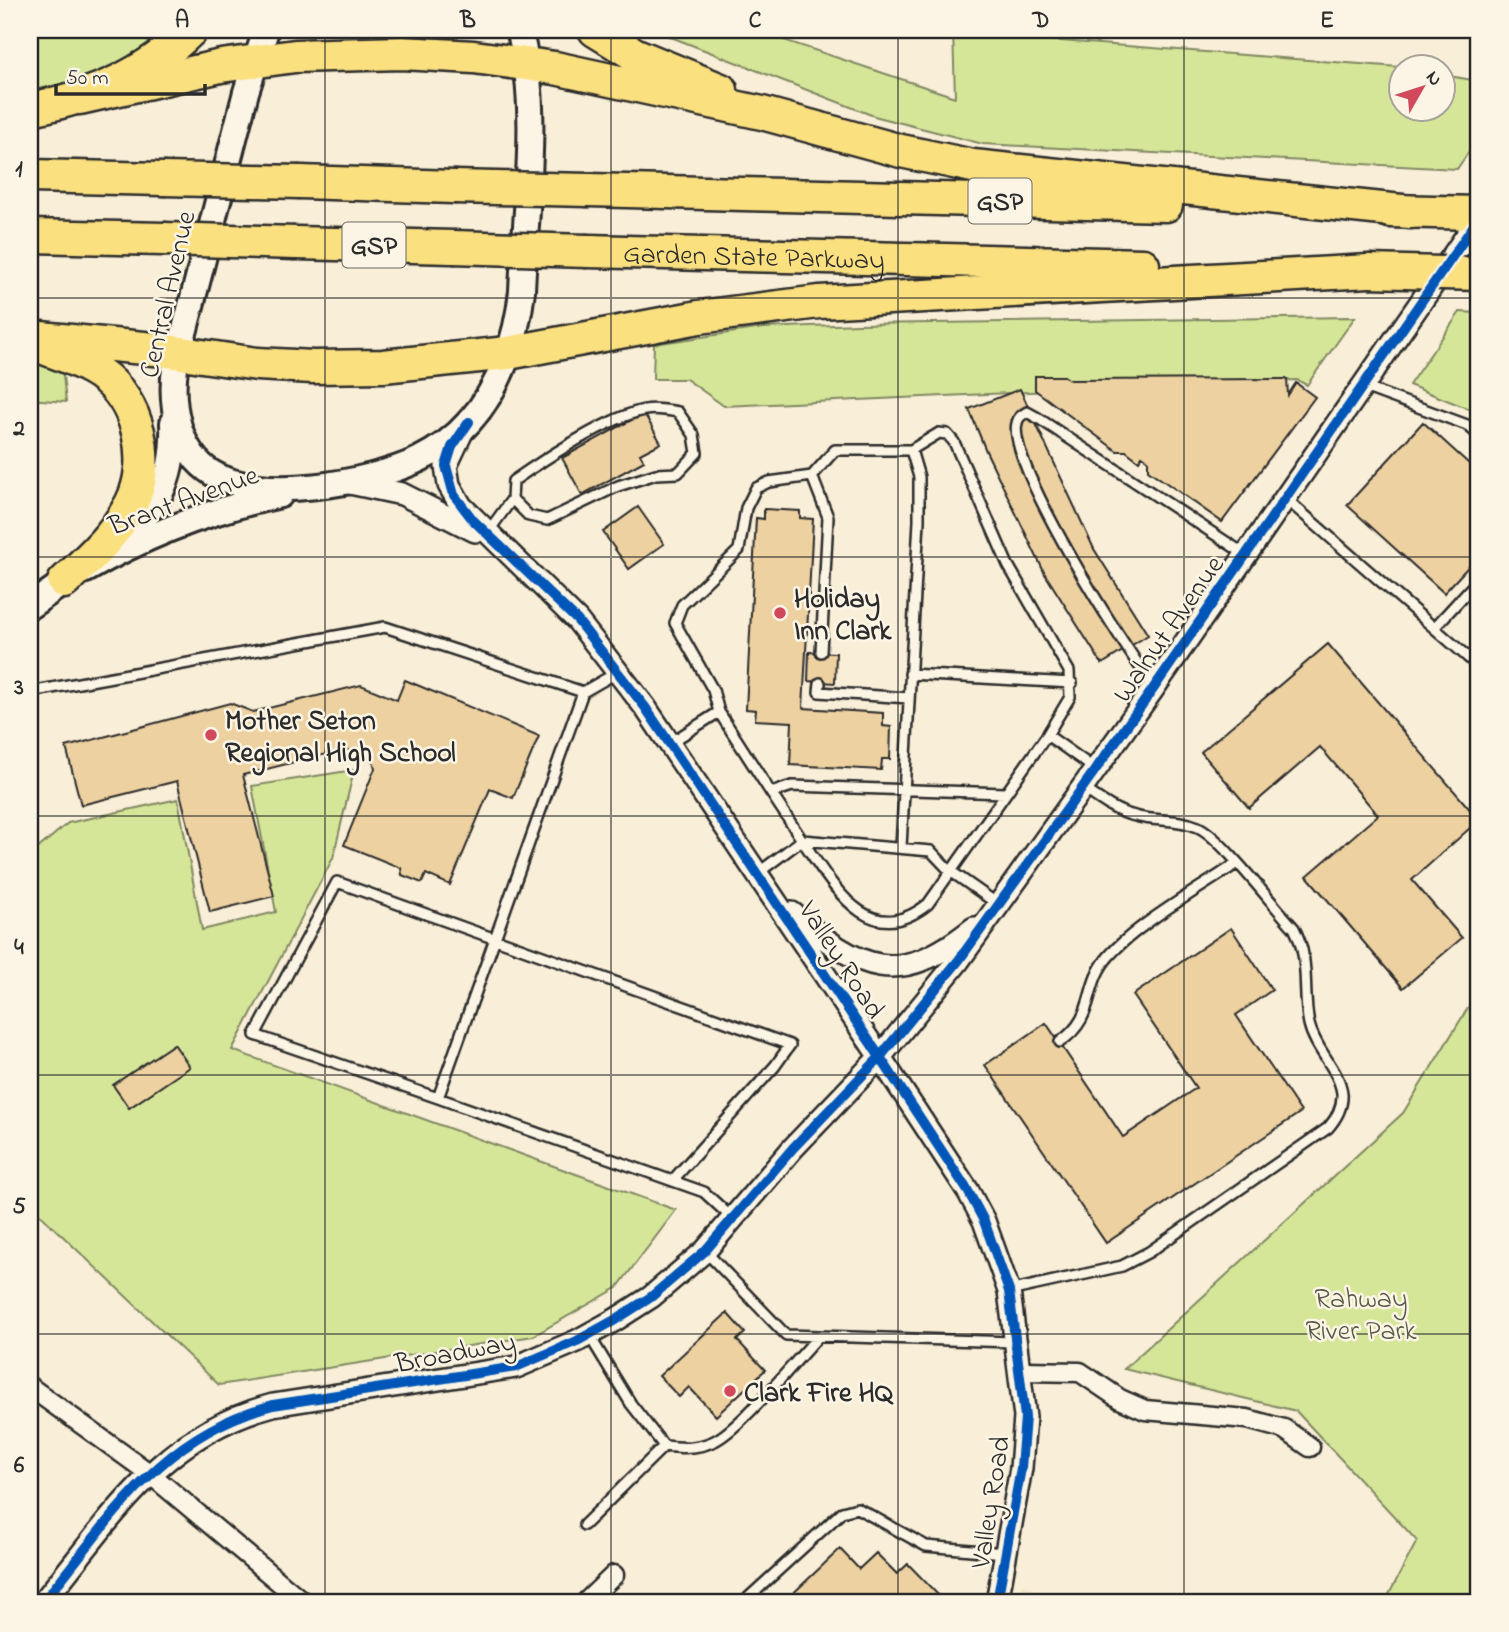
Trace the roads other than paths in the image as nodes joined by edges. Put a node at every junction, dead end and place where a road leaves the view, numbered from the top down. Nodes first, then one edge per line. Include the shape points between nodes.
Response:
1 (191, 30) edge
2 (266, 30) edge
3 (519, 30) edge
4 (595, 30) edge
5 (256, 61) junction
6 (526, 64) junction
7 (80, 98) junction
8 (30, 108) edge
9 (762, 114) junction
10 (30, 176) edge
11 (1411, 212) junction
12 (1479, 215) edge
13 (30, 236) edge
14 (1369, 271) junction
15 (1479, 274) edge
16 (30, 337) edge
17 (30, 344) edge
18 (179, 352) junction
19 (508, 353) junction
20 (1363, 386) junction
21 (173, 401) junction
22 (469, 422) junction
23 (1479, 435) edge
24 (911, 450) junction
25 (812, 476) junction
26 (328, 484) junction
27 (1285, 498) junction
28 (512, 499) junction
29 (487, 533) junction
30 (503, 550) junction
31 (1246, 555) junction
32 (64, 582) junction
33 (1477, 585) edge
34 (30, 606) edge
35 (1434, 628) junction
36 (821, 652) dead end
37 (1479, 667) edge
38 (618, 672) junction
39 (910, 674) junction
40 (820, 683) dead end
41 (1072, 683) junction
42 (1155, 687) junction
43 (30, 692) edge
44 (583, 692) junction
45 (909, 698) junction
46 (719, 712) junction
47 (1047, 735) junction
48 (670, 743) junction
49 (1096, 769) junction
50 (1082, 787) junction
51 (904, 792) junction
52 (771, 793) junction
53 (1005, 793) junction
54 (802, 840) junction
55 (901, 847) junction
56 (1236, 864) junction
57 (949, 870) junction
58 (764, 881) junction
59 (999, 905) junction
60 (495, 939) junction
61 (1060, 1042) dead end
62 (880, 1057) junction
63 (438, 1098) junction
64 (673, 1181) junction
65 (733, 1219) junction
66 (705, 1251) junction
67 (1009, 1291) junction
68 (589, 1335) junction
69 (819, 1336) junction
70 (1017, 1342) junction
71 (1022, 1371) junction
72 (30, 1387) edge
73 (664, 1446) junction
74 (1310, 1447) dead end
75 (149, 1474) junction
76 (584, 1525) dead end
77 (1005, 1553) junction
78 (614, 1575) dead end
79 (43, 1602) edge
80 (303, 1602) edge
81 (586, 1602) edge
82 (748, 1602) edge
83 (996, 1602) edge

1 - 7 highway via 141,71
2 - 5 main road, Central Avenue
3 - 6 main road, Central Avenue
4 - 9 highway via 634,54 711,85
5 - 6 highway via 402,53
5 - 7 highway
5 - 18 main road, Central Avenue
6 - 9 highway
6 - 19 main road, Central Avenue via 529,131 522,291
7 - 8 highway
9 - 11 highway via 973,166
10 - 11 highway, GSP, bridge
11 - 12 highway, GSP
12 - 20 street, Walnut Avenue
13 - 14 highway, Garden State Parkway / GSP, bridge
14 - 15 highway, Garden State Parkway / GSP, bridge
14 - 19 highway via 819,302 699,317
16 - 18 highway
17 - 32 highway via 100,373 127,404 139,439 140,475 130,506
18 - 19 highway via 313,367 383,366
18 - 21 main road, Central Avenue
19 - 22 main road, Central Avenue via 488,397
20 - 23 lane via 1467,425
20 - 27 street, Walnut Avenue
21 - 26 main road, Central Avenue via 186,442 214,474 248,485
21 - 32 main road, Brant Avenue via 173,460 160,496 133,529
22 - 26 main road, Central Avenue via 418,460
22 - 29 street, Valley Road via 448,456 446,475 454,495
24 - 25 lane via 835,450
24 - 39 lane via 919,488
24 - 41 lane via 939,433 954,442 1008,565 1065,660
25 - 36 lane via 828,517
25 - 46 lane via 756,488 746,508 739,550 682,605 675,622 713,690
26 - 30 street, Valley Road via 362,485 401,494 454,519
26 - 32 main road, Brant Avenue via 195,520 121,551
27 - 31 street, Walnut Avenue
27 - 35 lane
28 - 28 lane via 513,481 615,421 645,410 678,412 694,435 697,453 678,473 656,474 618,486 547,520 529,516
28 - 29 lane
29 - 30 street, Valley Road
30 - 38 street, Valley Road via 561,603
31 - 42 street, Walnut Avenue
31 - 42 lane via 1027,412 1016,426 1022,456 1067,553
32 - 34 main road, Brant Avenue
33 - 35 lane
35 - 37 lane
38 - 44 lane
38 - 48 street, Valley Road
39 - 41 lane
39 - 45 lane
40 - 45 lane via 819,692
41 - 47 lane via 1070,697
42 - 49 street, Walnut Avenue
43 - 44 lane via 385,626
44 - 60 lane
45 - 51 lane
46 - 48 lane
46 - 52 lane
47 - 49 lane
47 - 53 lane
48 - 58 street, Valley Road
49 - 50 street, Walnut Avenue
50 - 56 lane via 1135,817 1176,820 1201,828
50 - 59 street, Walnut Avenue
51 - 52 lane via 792,786
51 - 53 lane
51 - 55 lane
52 - 54 lane
53 - 57 lane
54 - 55 lane
54 - 57 lane via 841,895 858,912 876,920 914,915 928,904
54 - 58 lane
55 - 57 lane via 931,851
56 - 61 lane via 1108,957 1093,983 1077,1031
56 - 67 lane via 1303,944 1309,1026 1342,1092 1337,1118 1149,1252 1122,1266
57 - 59 lane
58 - 59 street via 786,908 837,948 879,967 914,963 948,947
58 - 62 street, Valley Road
59 - 62 street, Walnut Avenue
60 - 63 lane
60 - 63 lane via 337,882 255,1035
60 - 64 lane via 790,1045
62 - 65 street, Broadway
62 - 67 street, Valley Road via 977,1207
63 - 64 lane
64 - 65 lane via 704,1192
65 - 66 street, Broadway
66 - 68 street, Broadway via 650,1297
66 - 69 lane via 786,1335
67 - 70 street, Valley Road
68 - 73 lane via 631,1404
68 - 75 street, Broadway via 516,1367 273,1405 236,1415 200,1434
69 - 70 lane
69 - 73 lane via 715,1441 688,1449
70 - 71 street, Valley Road
71 - 74 street via 1080,1372 1145,1410 1247,1419 1284,1429
71 - 77 street, Valley Road via 1021,1468
72 - 75 street
73 - 76 lane
75 - 79 street, Broadway
75 - 80 street
77 - 82 lane via 926,1546 858,1508 842,1512
77 - 83 street, Valley Road
78 - 81 street

